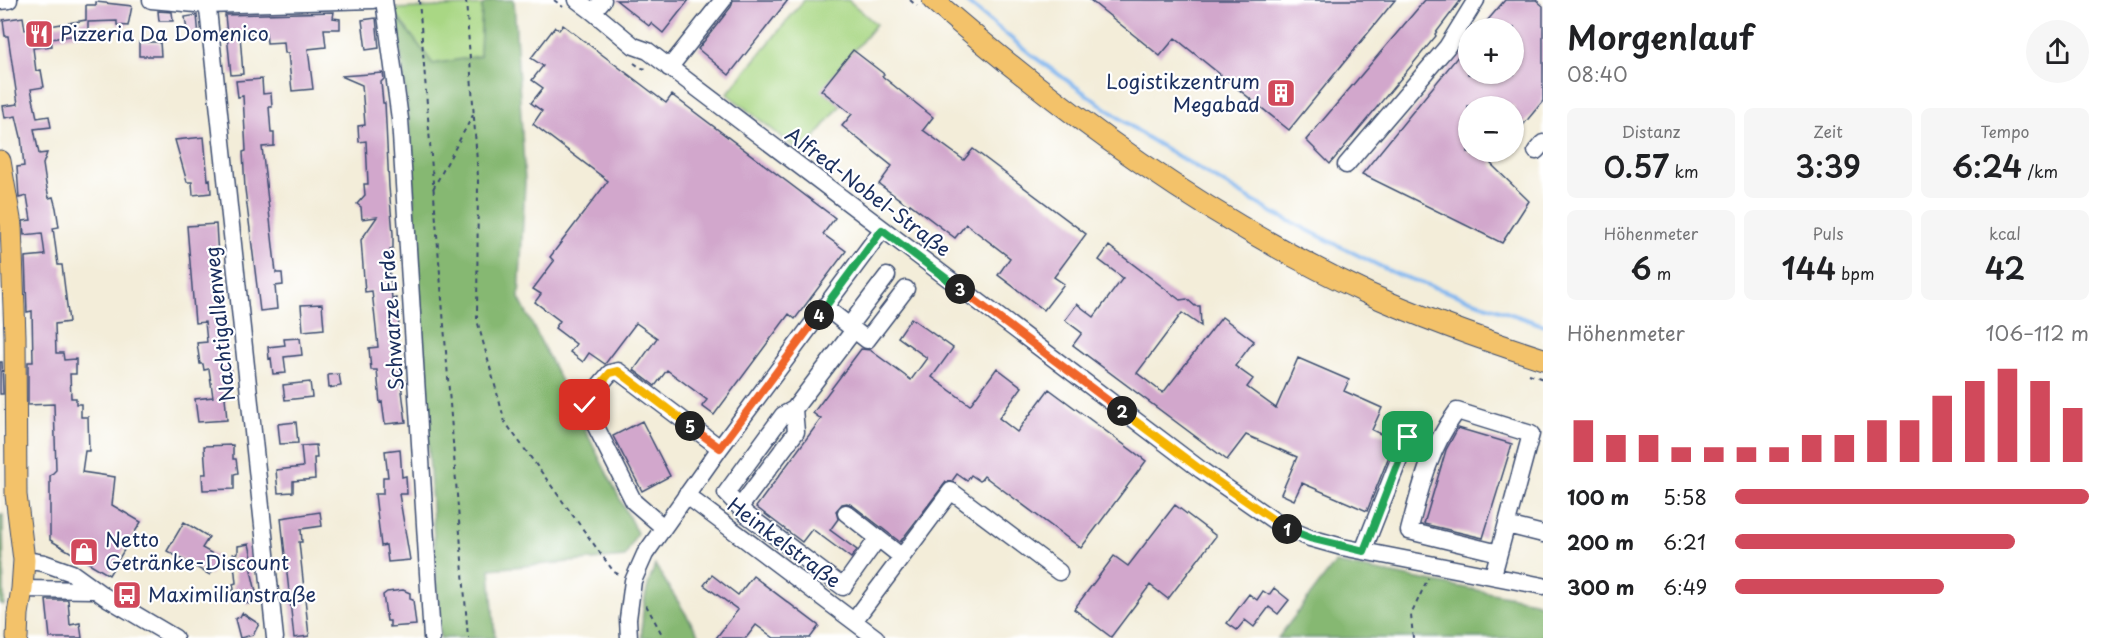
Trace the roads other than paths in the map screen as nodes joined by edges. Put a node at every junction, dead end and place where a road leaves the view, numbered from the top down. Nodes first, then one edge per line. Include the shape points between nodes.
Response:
1 (0, 0) edge
2 (9, 0) edge
3 (151, 0) edge
4 (373, 0) edge
5 (384, 0) edge
6 (577, 0) edge
7 (723, 0) edge
8 (933, 0) edge
9 (1476, 0) edge
10 (207, 3) edge
11 (598, 6) edge
12 (669, 68) junction
13 (0, 161) edge
14 (1346, 165) dead end
15 (882, 230) junction
16 (887, 276) dead end
17 (906, 289) dead end
18 (825, 307) junction
19 (851, 328) junction
20 (1543, 360) edge
21 (1537, 432) edge
22 (1408, 437) dead end
23 (720, 448) junction
24 (686, 495) junction
25 (846, 513) dead end
26 (1507, 525) junction
27 (663, 527) junction
28 (1543, 534) edge
29 (878, 538) junction
30 (1364, 551) junction
31 (1499, 553) junction
32 (902, 556) junction
33 (24, 560) junction
34 (1059, 572) dead end
35 (1493, 575) junction
36 (1543, 586) edge
37 (22, 589) junction
38 (94, 590) junction
39 (855, 623) junction
40 (17, 638) edge
41 (175, 638) edge
42 (275, 638) edge
43 (432, 638) edge
44 (629, 638) edge
45 (876, 638) edge

1 - 2 street
3 - 10 street
4 - 10 street
5 - 43 street, Schwarze Erde via 400,119
6 - 11 street, Alfred-Nobel-Straße
7 - 12 street
8 - 20 main road via 1068,111 1176,187 1271,244 1437,323
9 - 14 street via 1447,47
10 - 42 street, Nachtigallenweg
11 - 12 street, Alfred-Nobel-Straße via 634,46 648,51
12 - 15 street, Alfred-Nobel-Straße
13 - 33 main road via 11,225 16,495
15 - 18 street
15 - 30 street, Alfred-Nobel-Straße via 1261,513 1310,538
16 - 19 street
17 - 19 street via 867,339
18 - 19 street
18 - 23 street
19 - 29 street via 794,409 783,414 726,493 747,515 843,587
21 - 26 street
21 - 31 street via 1456,411 1425,471 1409,531
22 - 30 street
23 - 24 street
23 - 27 street via 618,371 610,373 587,400 587,410 634,502
24 - 27 street
24 - 39 street, Heinkelstraße
25 - 29 street
26 - 28 street
26 - 31 street
27 - 44 street via 633,581
29 - 32 street
30 - 35 street, Alfred-Nobel-Straße
31 - 35 street
32 - 34 street via 951,491
32 - 39 street
33 - 37 main road
33 - 38 street via 72,573
35 - 36 street, Alfred-Nobel-Straße
37 - 38 street
37 - 40 main road
38 - 41 street
39 - 45 street, Heinkelstraße

